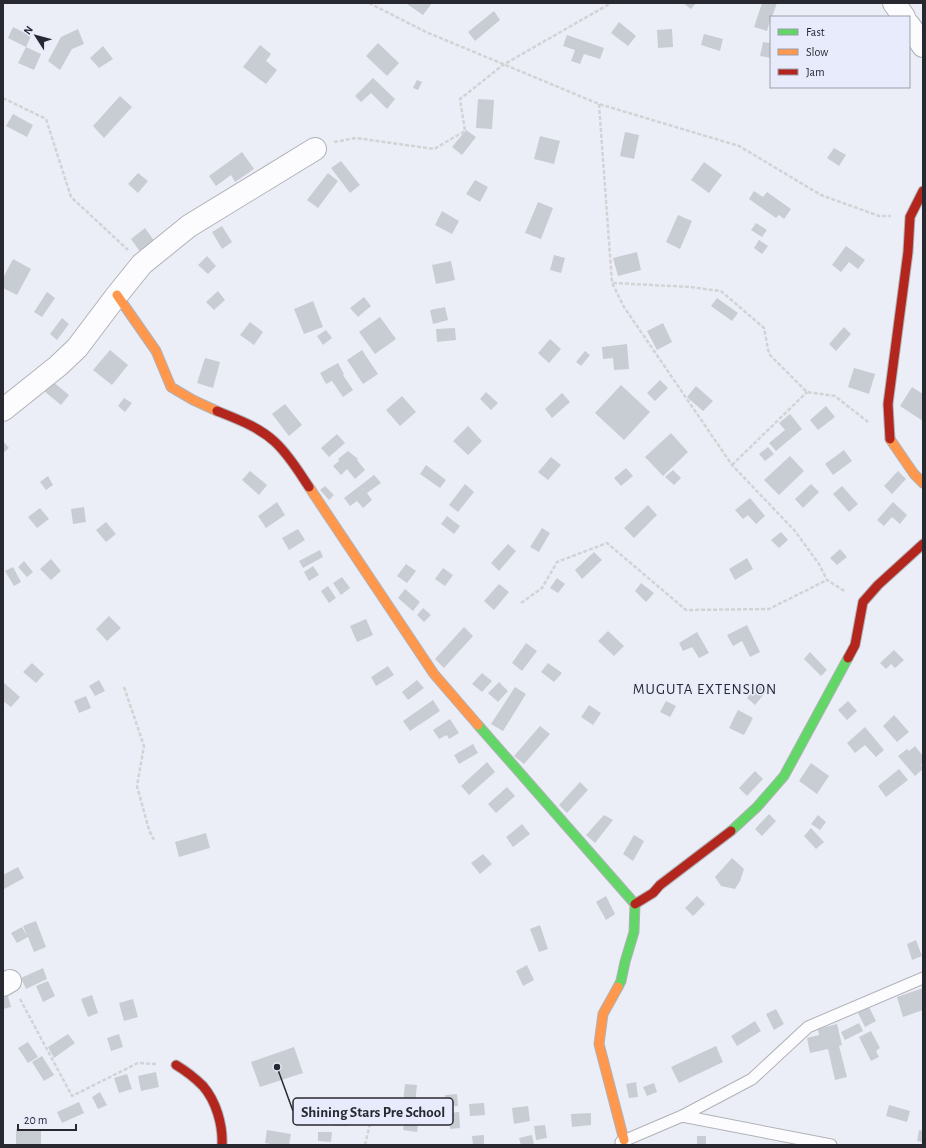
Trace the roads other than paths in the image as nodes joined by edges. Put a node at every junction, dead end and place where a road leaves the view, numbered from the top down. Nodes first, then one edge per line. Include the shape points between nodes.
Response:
1 (894, 3) edge
2 (903, 16) edge
3 (910, 26) edge
4 (923, 46) edge
5 (315, 149) road end
6 (923, 191) edge
7 (117, 295) junction
8 (3, 410) edge
9 (923, 483) edge
10 (923, 544) edge
11 (635, 904) junction
12 (923, 978) edge
13 (176, 1065) road end
14 (682, 1116) junction
15 (621, 1143) edge
16 (222, 1145) edge
17 (831, 1145) edge

1 - 2 street
3 - 4 street
5 - 7 street via 189,226 142,264
6 - 9 street via 910,216 908,252 888,404 889,438
7 - 8 street via 77,348
7 - 11 street via 156,351 171,387 193,400 252,426 274,442 292,462 434,674
10 - 11 street via 862,602 855,645 779,782 751,814 726,836
11 - 15 street via 634,932 621,981 603,1014 600,1044
12 - 14 lane via 808,1027 752,1079
13 - 16 street via 209,1093 218,1116 223,1137
14 - 15 lane
14 - 17 lane

